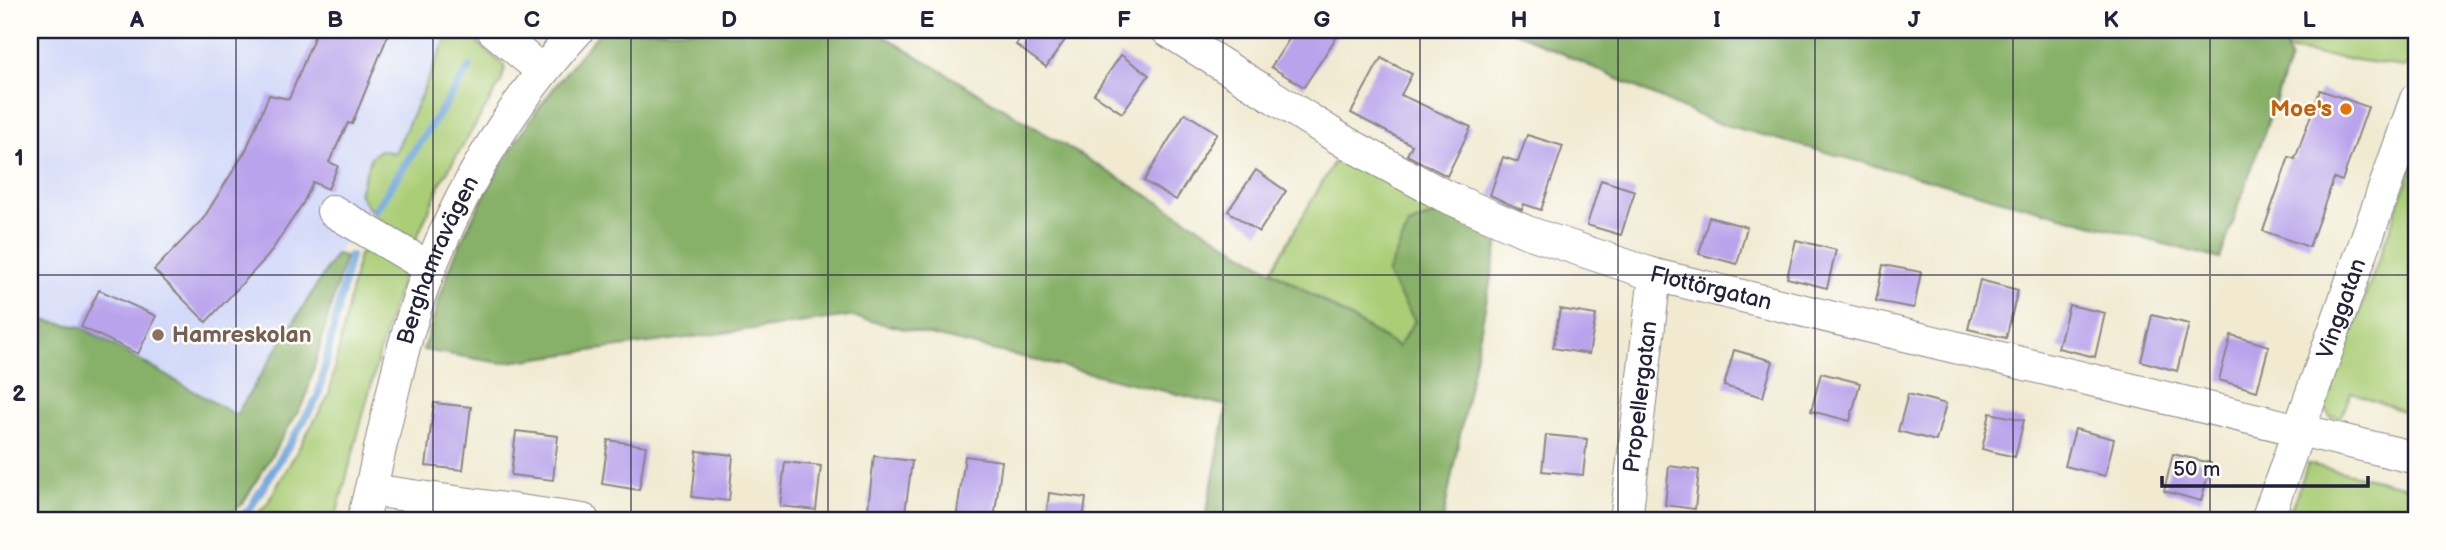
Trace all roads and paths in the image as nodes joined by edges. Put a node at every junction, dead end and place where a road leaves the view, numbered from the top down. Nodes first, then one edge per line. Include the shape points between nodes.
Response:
1 (493, 30) edge
2 (578, 30) edge
3 (1167, 30) edge
4 (541, 70) junction
5 (2416, 99) edge
6 (332, 211) dead end
7 (430, 268) junction
8 (1655, 275) junction
9 (2298, 430) junction
10 (2416, 458) edge
11 (371, 490) junction
12 (363, 520) edge
13 (583, 520) edge
14 (1626, 520) edge
15 (2267, 520) edge

1 - 4 street
2 - 4 street, Berghamravägen
3 - 8 street, Flottörgatan via 1345,142 1443,195 1527,232
4 - 7 street, Berghamravägen via 479,165
5 - 9 street, Vinggatan
6 - 7 street
7 - 11 street, Berghamravägen via 397,377
8 - 9 street, Flottörgatan
8 - 14 street, Propellergatan
9 - 10 street, Flottörgatan
9 - 15 street, Vinggatan
11 - 12 street, Berghamravägen
11 - 13 street

